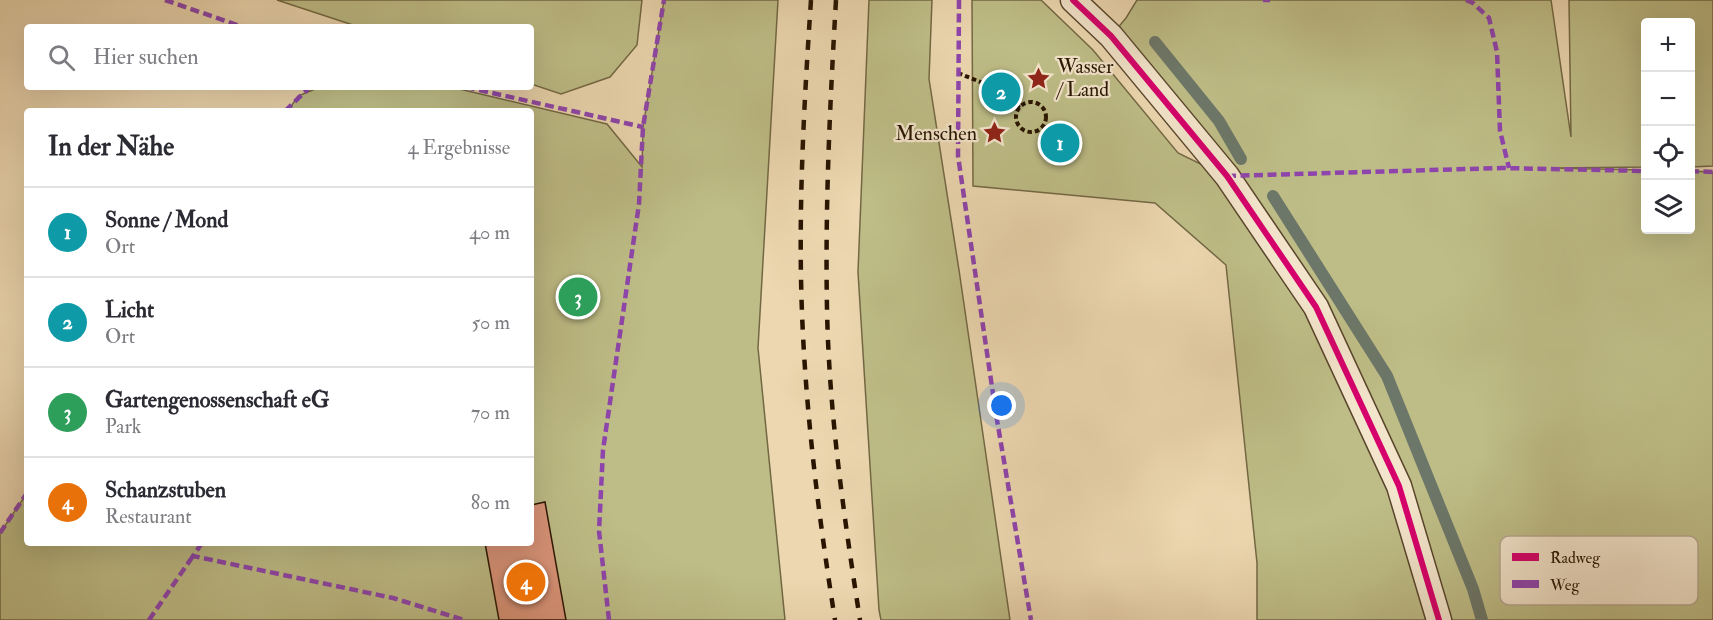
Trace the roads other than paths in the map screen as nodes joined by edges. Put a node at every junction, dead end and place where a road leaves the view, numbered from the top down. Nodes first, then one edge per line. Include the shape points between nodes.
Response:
1 (1072, 0) edge
2 (1439, 620) edge

1 - 2 lane via 1111,36 1227,176 1316,307 1399,486

